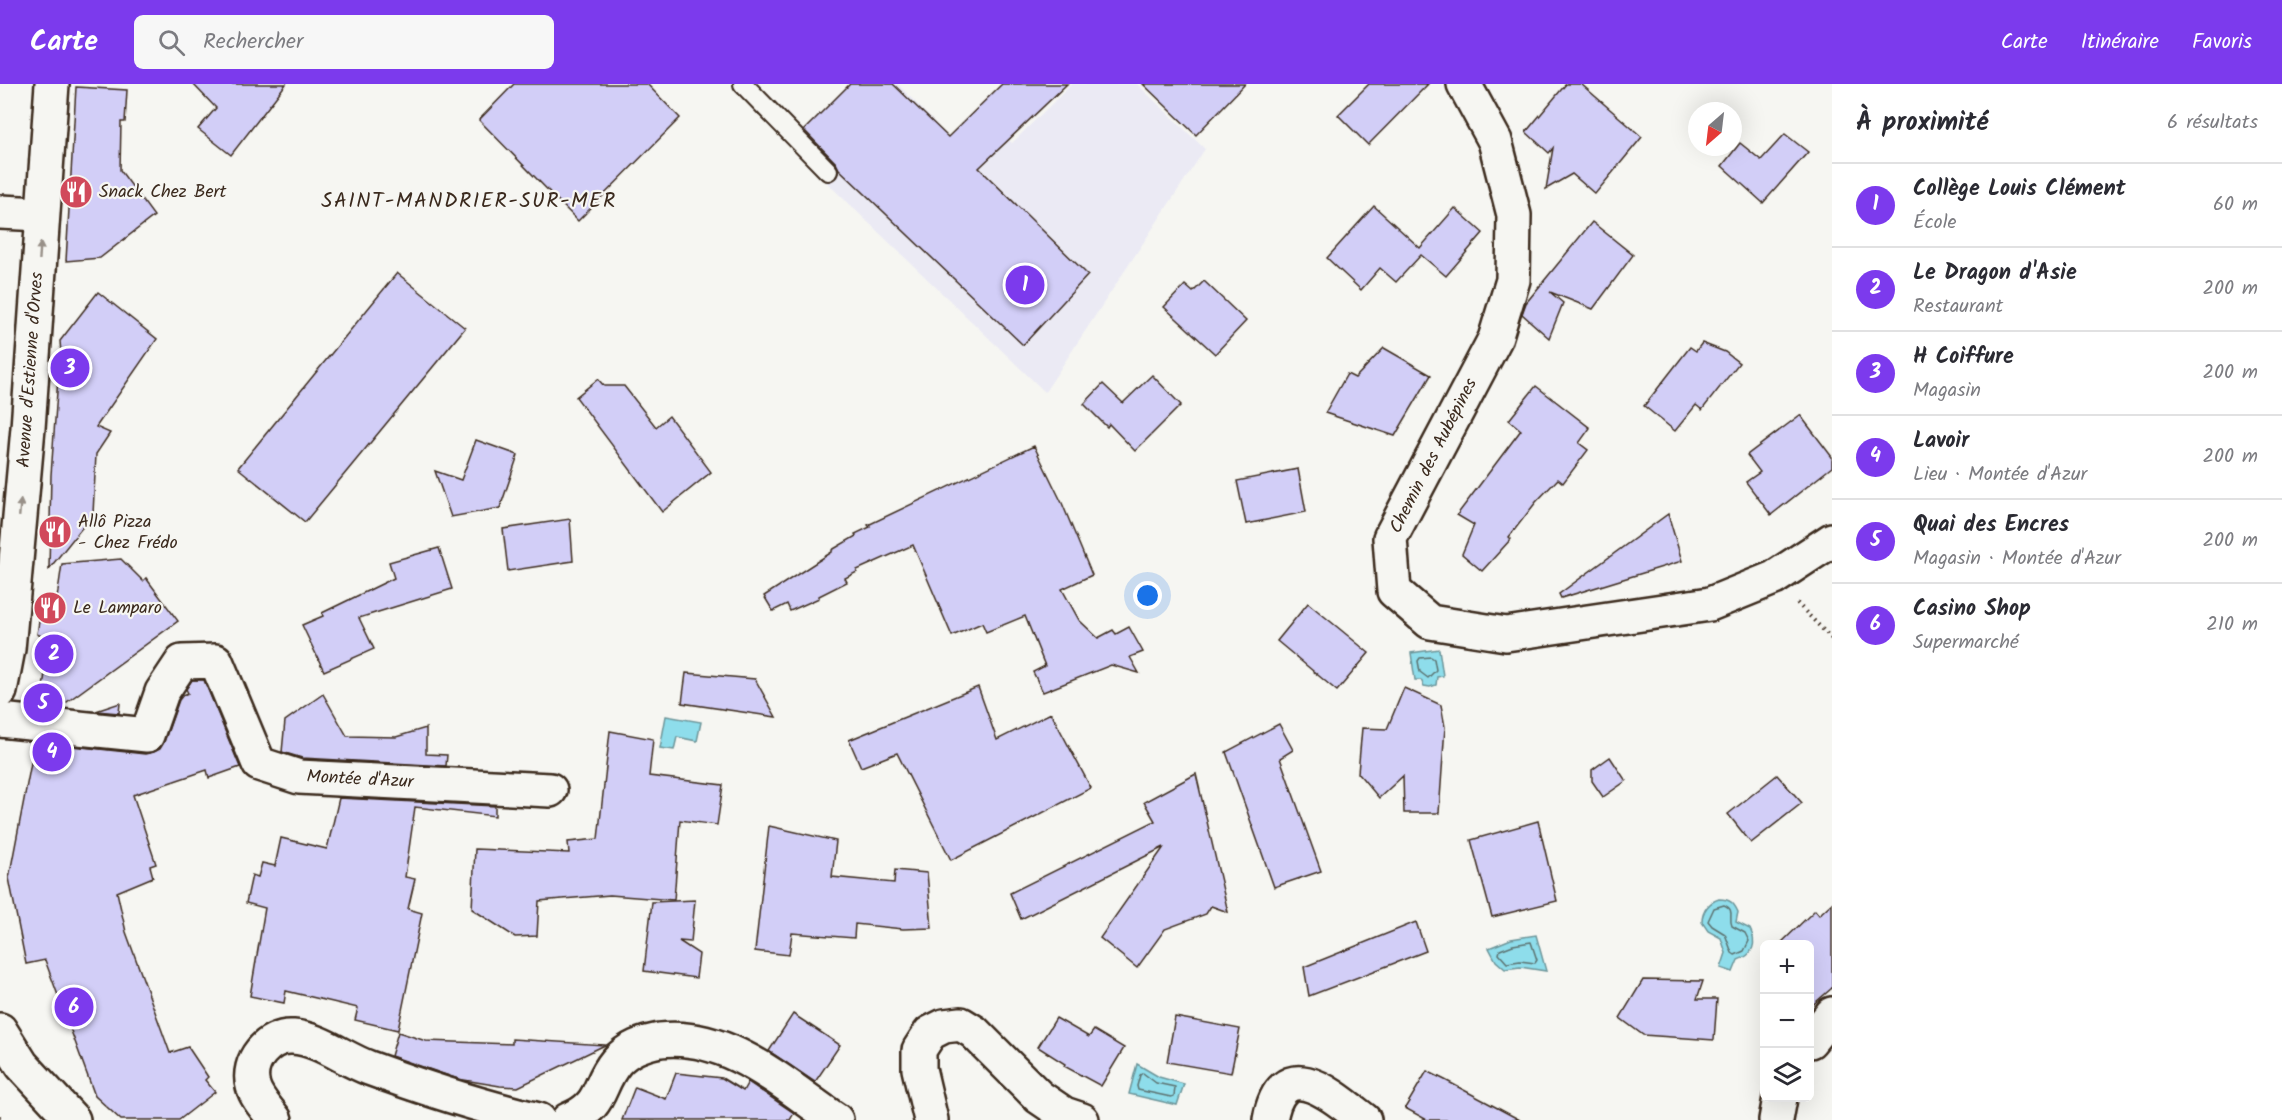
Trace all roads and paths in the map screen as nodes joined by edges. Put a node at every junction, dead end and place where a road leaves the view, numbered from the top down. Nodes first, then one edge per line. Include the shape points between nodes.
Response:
1 (52, 84) edge
2 (743, 84) edge
3 (1464, 84) edge
4 (828, 171) dead end
5 (0, 212) edge
6 (42, 214) junction
7 (1832, 540) edge
8 (1774, 579) junction
9 (1832, 639) edge
10 (0, 691) edge
11 (0, 720) edge
12 (550, 790) dead end
13 (1832, 1014) edge
14 (0, 1030) edge
15 (1814, 1035) edge
16 (1779, 1102) edge
17 (573, 1119) edge
18 (73, 1120) edge
19 (275, 1120) edge
20 (539, 1120) edge
21 (836, 1120) edge
22 (931, 1120) edge
23 (1082, 1120) edge
24 (1270, 1120) edge
25 (1364, 1120) edge
26 (1776, 1120) edge

1 - 6 street, Avenue d'Estienne d'Orves
2 - 4 lane
3 - 8 street, Chemin des Aubépines via 1496,141 1514,215 1513,280 1495,339 1390,538 1394,591 1430,622 1506,634 1710,604
5 - 6 street
10 -> 6 street, Avenue d'Estienne d'Orves via 8,650 28,428
7 - 8 street, Chemin des Aubépines
8 - 9 path
11 - 12 street, Montée d'Azur via 147,735 162,692 182,662 216,662 260,764 299,777
13 - 15 street
14 - 18 street via 22,1065
16 - 26 street
17 - 21 street via 591,1107 616,1062 627,1052 643,1043 690,1040 739,1055
19 - 20 street via 253,1086 253,1067 269,1044 291,1036 378,1071
22 - 23 street via 919,1069 919,1050 936,1028 961,1024 974,1032 1039,1097 1053,1108
24 - 25 street via 1278,1094 1298,1081 1330,1094

